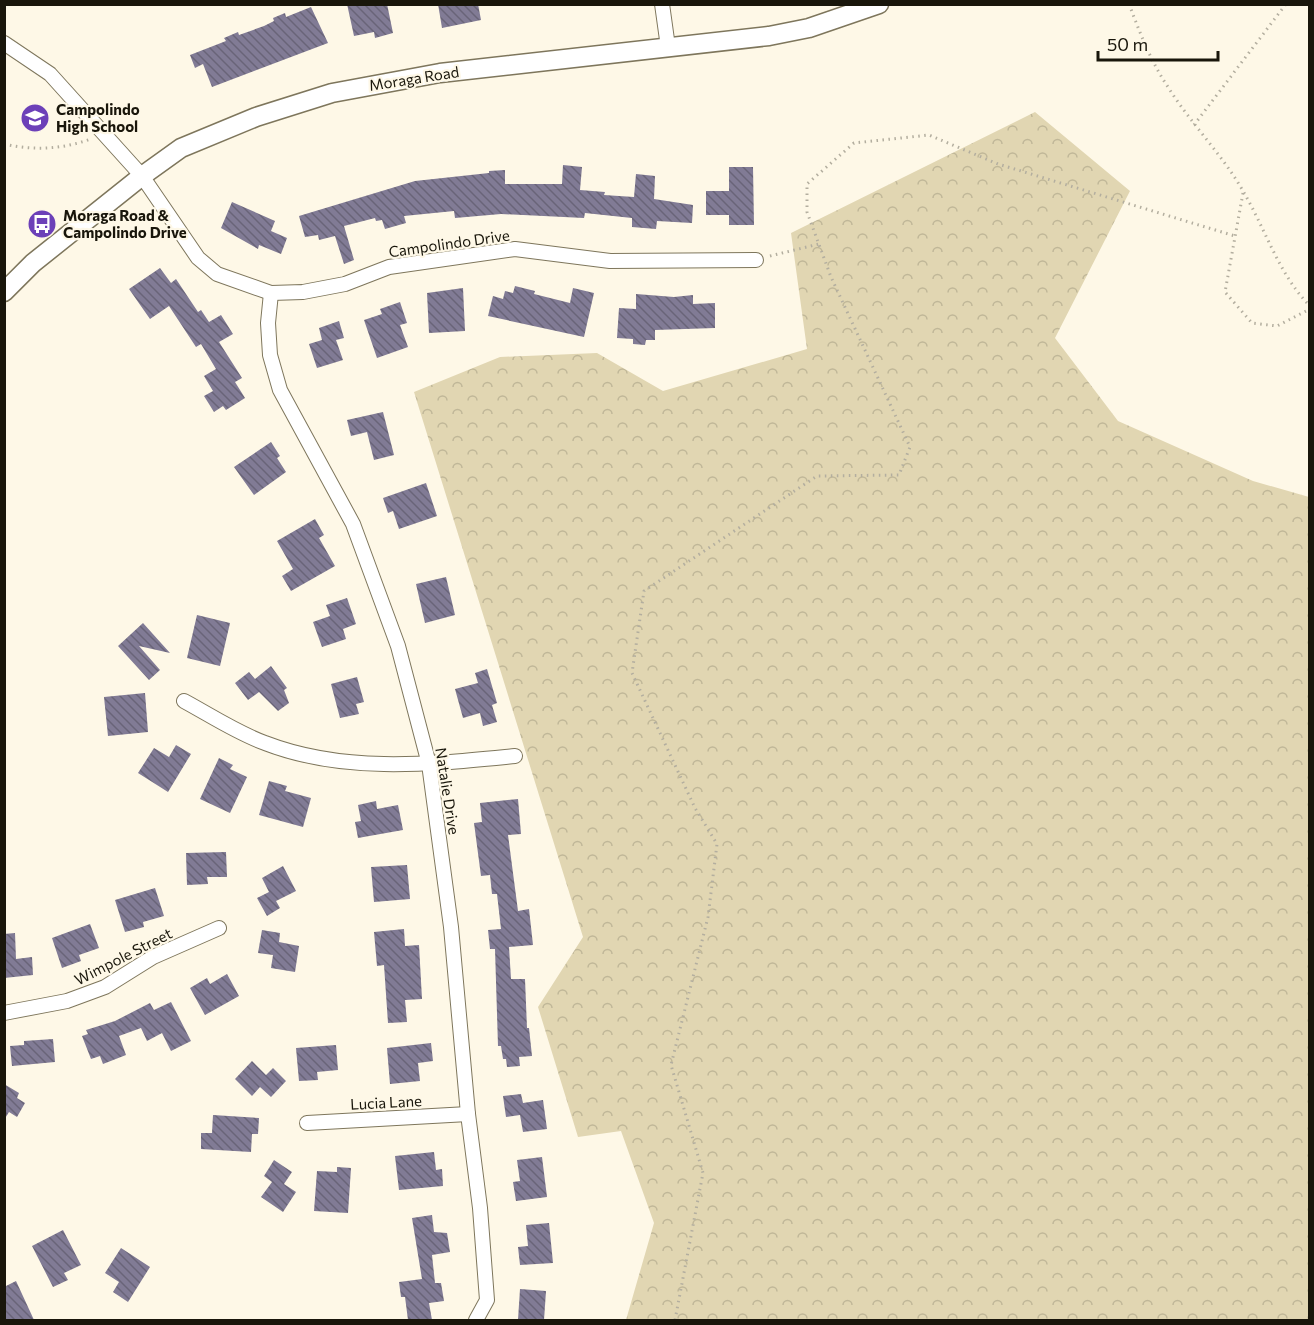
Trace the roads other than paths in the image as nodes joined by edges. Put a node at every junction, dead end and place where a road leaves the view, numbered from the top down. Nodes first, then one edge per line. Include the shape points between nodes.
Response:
1 (663, 4) edge
2 (879, 4) edge
3 (4, 44) edge
4 (668, 47) junction
5 (142, 176) junction
6 (756, 260) road end
7 (4, 292) edge
8 (271, 293) junction
9 (184, 701) dead end
10 (515, 756) dead end
11 (429, 764) junction
12 (219, 928) dead end
13 (4, 1012) edge
14 (468, 1114) junction
15 (307, 1123) dead end
16 (476, 1320) edge

1 - 4 street
2 - 4 main road, Moraga Road via 809,28
3 - 5 street, Campolindo Drive via 50,74
4 - 5 main road, Moraga Road via 440,73 332,93 256,117 181,148
5 - 7 main road, Moraga Road via 33,263
5 - 8 street, Campolindo Drive via 198,258 217,274
6 - 8 street, Campolindo Drive via 610,261 515,249 389,267 345,284 303,292
8 - 11 street, Natalie Drive via 270,355 280,390 352,524 398,646
9 - 11 street via 249,736 301,754 338,762
10 - 11 street
11 - 14 street, Natalie Drive via 451,927
12 - 13 street, Wimpole Street via 153,957 105,987 67,1001
14 - 15 street, Lucia Lane
14 - 16 street, Natalie Drive via 487,1300

